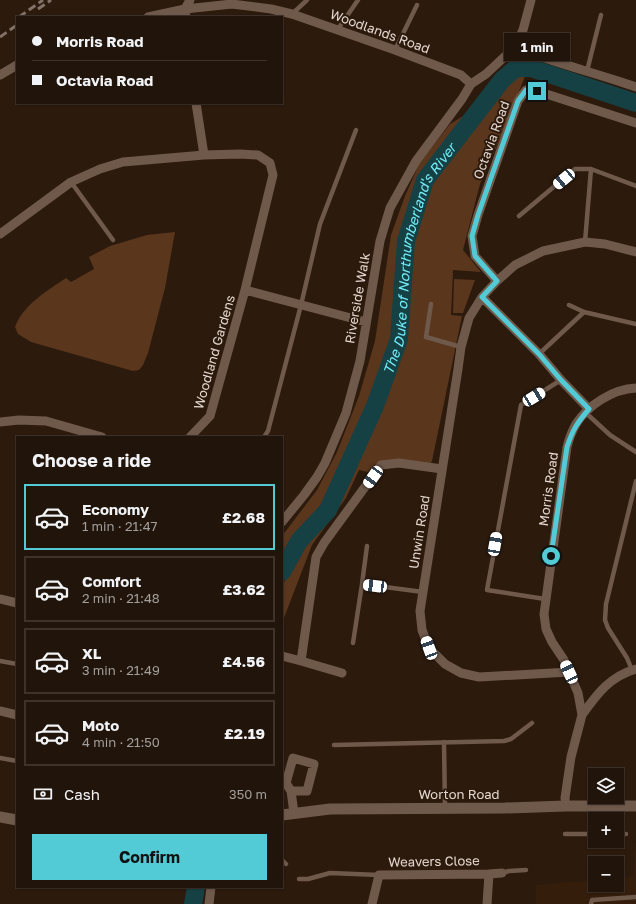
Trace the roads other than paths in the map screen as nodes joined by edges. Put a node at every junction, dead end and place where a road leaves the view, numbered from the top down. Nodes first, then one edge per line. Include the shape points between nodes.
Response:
1 (190, 0) edge
2 (307, 0) edge
3 (358, 0) edge
4 (531, 0) edge
5 (417, 5) dead end
6 (186, 13) edge
7 (292, 14) junction
8 (601, 15) dead end
9 (158, 16) edge
10 (338, 30) junction
11 (515, 47) junction
12 (395, 50) junction
13 (16, 66) edge
14 (587, 71) junction
15 (0, 75) edge
16 (471, 84) junction
17 (636, 87) edge
18 (196, 104) edge
19 (636, 122) edge
20 (356, 130) dead end
21 (204, 155) junction
22 (591, 169) junction
23 (71, 182) junction
24 (636, 186) edge
25 (519, 216) dead end
26 (0, 234) edge
27 (113, 240) dead end
28 (585, 242) junction
29 (636, 252) edge
30 (497, 281) junction
31 (245, 290) junction
32 (482, 297) junction
33 (431, 304) dead end
34 (301, 305) junction
35 (569, 305) dead end
36 (584, 312) junction
37 (366, 322) junction
38 (636, 324) edge
39 (461, 347) junction
40 (539, 354) junction
41 (561, 380) junction
42 (636, 388) edge
43 (588, 411) junction
44 (0, 422) edge
45 (98, 436) edge
46 (191, 436) edge
47 (265, 436) edge
48 (636, 452) edge
49 (442, 469) junction
50 (636, 481) edge
51 (283, 521) edge
52 (367, 546) dead end
53 (362, 584) junction
54 (423, 592) junction
55 (0, 599) edge
56 (545, 599) junction
57 (16, 603) edge
58 (353, 643) dead end
59 (283, 656) edge
60 (300, 660) junction
61 (0, 661) edge
62 (16, 664) edge
63 (634, 670) edge
64 (569, 672) junction
65 (342, 673) dead end
66 (0, 711) edge
67 (16, 715) edge
68 (582, 715) junction
69 (532, 723) dead end
70 (444, 742) junction
71 (334, 745) dead end
72 (0, 758) edge
73 (16, 761) edge
74 (291, 791) dead end
75 (566, 806) junction
76 (636, 806) edge
77 (601, 807) junction
78 (445, 808) junction
79 (601, 812) edge
80 (294, 814) junction
81 (283, 815) edge
82 (0, 817) edge
83 (16, 820) edge
84 (564, 834) dead end
85 (588, 834) edge
86 (526, 870) dead end
87 (502, 873) joint
88 (489, 874) junction
89 (379, 875) junction
90 (299, 878) dead end
91 (211, 888) edge
92 (636, 897) edge
93 (209, 904) edge
94 (372, 904) edge
95 (487, 904) edge
96 (591, 904) edge

1 - 6 street
2 - 7 lane
3 - 10 lane
4 - 11 street via 523,30
5 - 12 lane
6 - 7 street, Woodlands Road via 232,4
6 - 9 street, Woodlands Road
7 - 10 street, Woodlands Road
8 - 14 lane
10 - 12 street, Woodlands Road
11 - 14 street
11 - 16 street via 486,74
12 - 16 street, Woodlands Road via 461,76
13 - 15 street
14 - 17 street
16 - 37 street, Riverside Walk via 416,161 390,208 380,241
18 - 21 street
19 - 30 street, Octavia Road via 537,91 526,90 518,101 472,236 475,256
20 - 34 lane via 320,224
21 - 23 street, Woodland Gardens via 123,162
21 - 31 street, Woodland Gardens via 258,155 270,163 274,175
22 - 24 lane
22 - 25 lane via 575,169
22 - 28 lane
23 - 26 street, Woodland Gardens
23 - 27 lane
28 - 29 street, Unwin Road via 606,244
28 - 30 street, Unwin Road via 543,251 515,265
30 - 32 street, Unwin Road
31 - 34 street, Woodland Gardens
31 - 46 street, Woodland Gardens via 210,416
32 - 39 street, Unwin Road via 469,318
32 - 40 street
33 - 39 lane via 426,337
34 - 37 street, Woodland Gardens
34 - 47 lane
35 - 36 lane
36 - 38 lane
36 - 40 lane
37 - 51 street, Riverside Walk via 360,360 346,413 317,477
39 - 49 street, Unwin Road
40 - 41 street
41 - 43 street
41 - 56 lane via 521,405 487,590
42 - 43 street, Morris Road via 614,393
43 - 48 lane via 610,436
43 - 56 street, Morris Road via 577,422 567,447
44 - 45 street via 46,422
49 - 54 street, Unwin Road
49 - 60 street via 399,463 381,466 316,557
50 - 63 lane via 606,604 605,620
52 - 53 lane
53 - 54 lane
53 - 58 lane
54 - 64 street, Unwin Road via 420,611 422,630 429,648 445,664 461,673 478,677
55 - 57 street
56 - 64 street, Morris Road via 546,629
59 - 60 street
60 - 65 street
61 - 62 lane
63 - 68 street via 612,680 597,694
64 - 68 street, Morris Road via 578,693
66 - 67 street
68 - 75 street via 572,757
69 - 70 lane via 511,739 504,741
70 - 71 lane
70 - 78 lane
72 - 73 lane
74 - 80 street
75 - 77 street, Worton Road
75 - 78 street, Worton Road
76 - 77 street, Worton Road
77 - 79 lane
78 - 80 street, Worton Road via 330,808
80 - 81 street, Worton Road
82 - 83 street
84 - 85 lane
86 - 87 lane
87 - 88 street
88 - 89 street, Weavers Close
88 - 95 street, Weavers Close
89 - 90 lane via 330,873 308,879
89 - 94 street, Weavers Close
91 - 93 street
92 - 96 lane via 592,900

